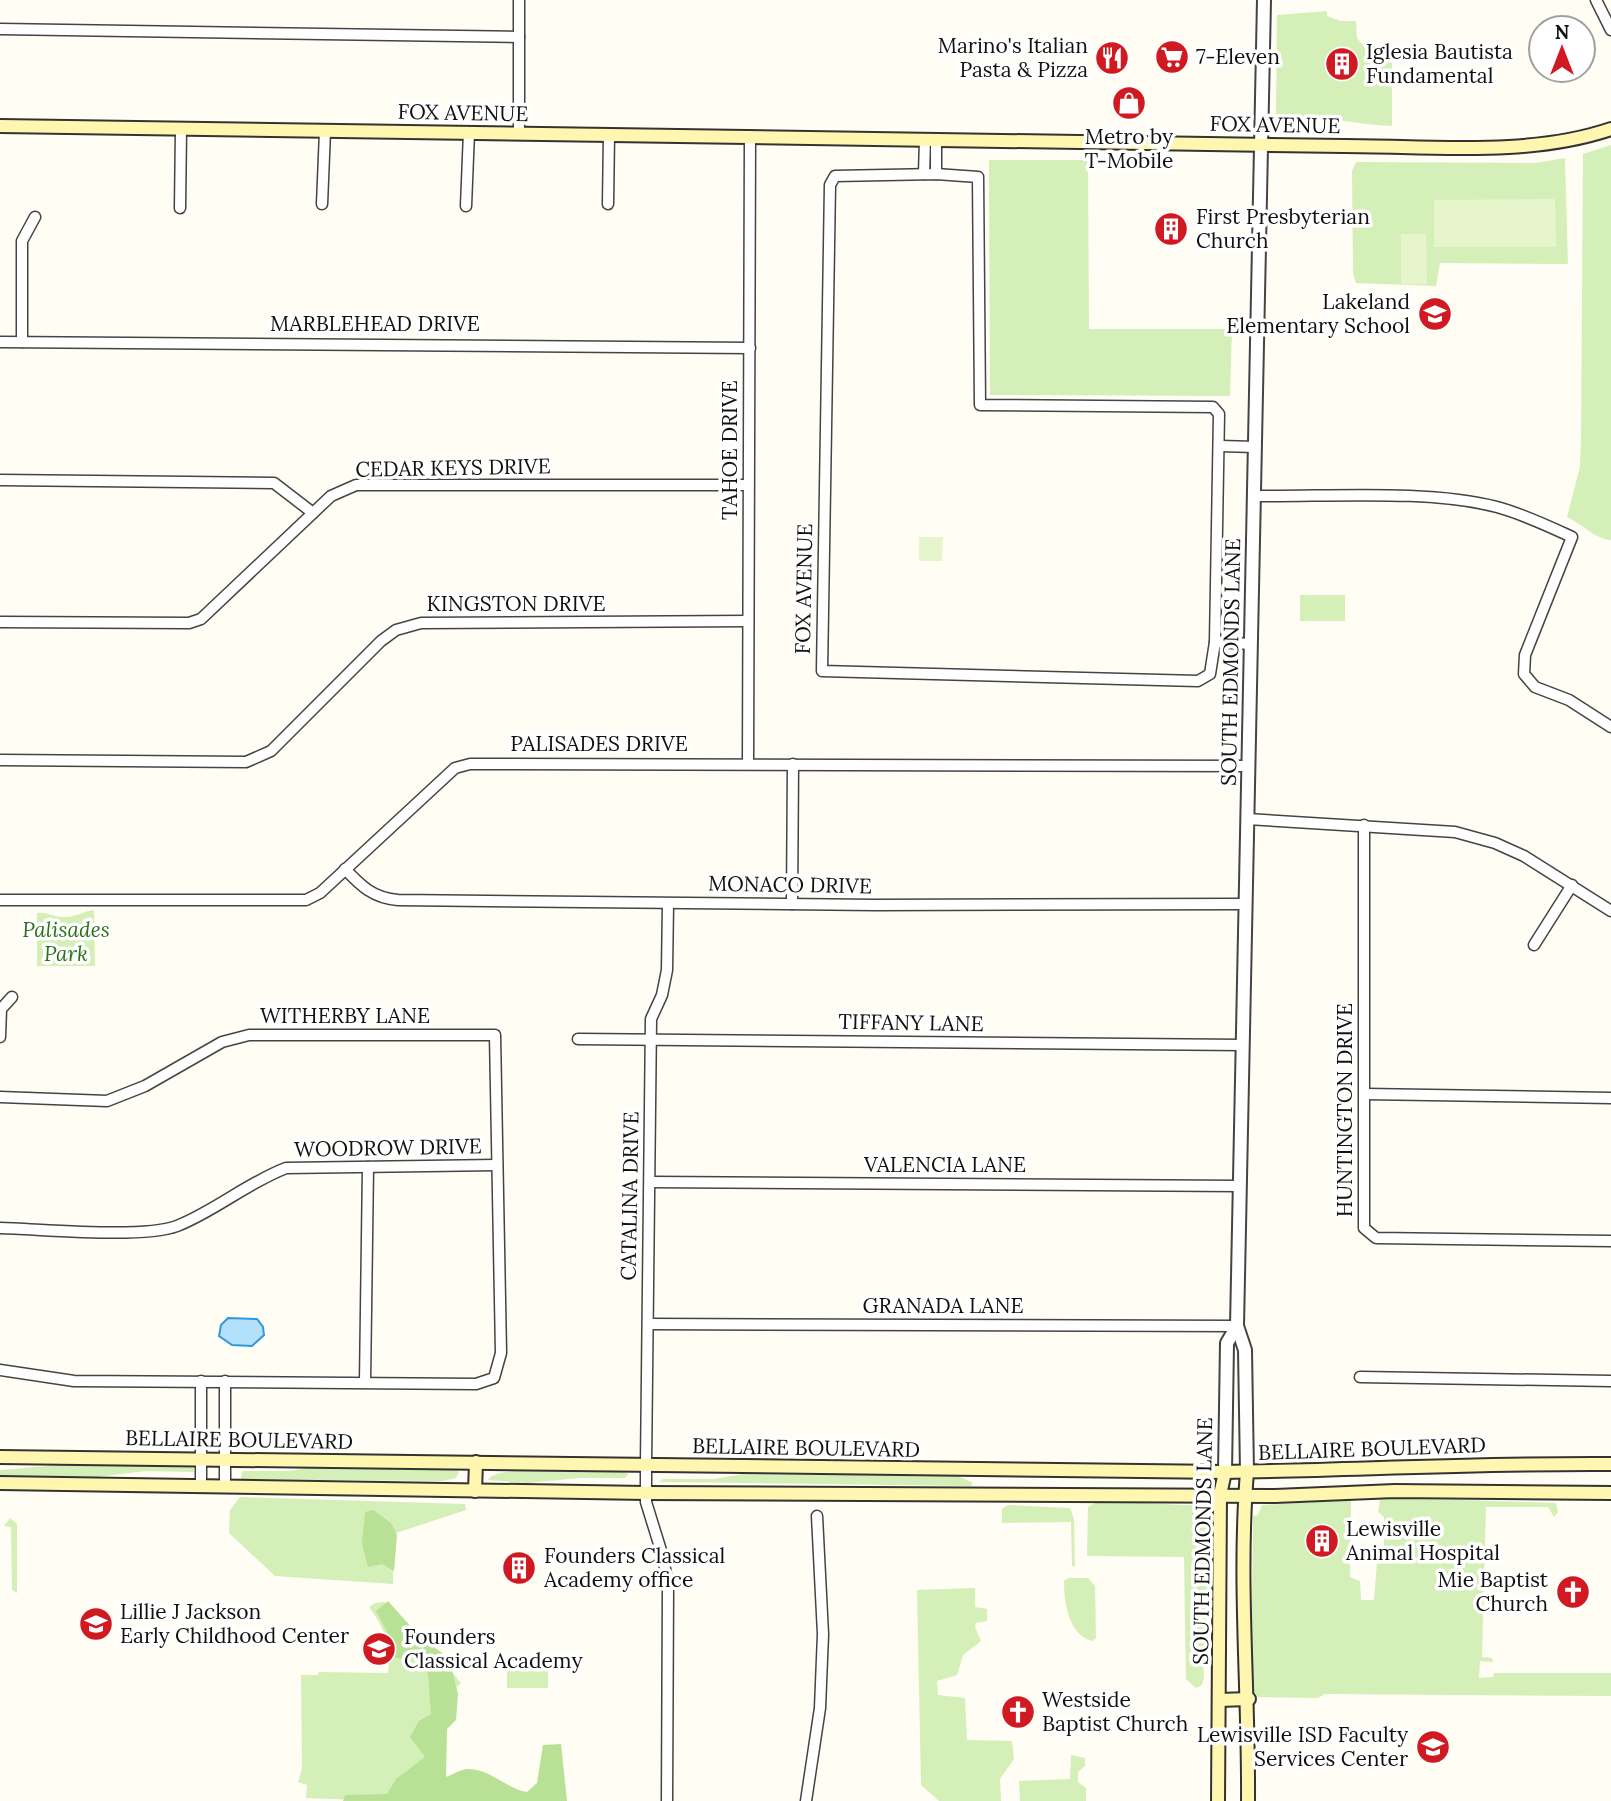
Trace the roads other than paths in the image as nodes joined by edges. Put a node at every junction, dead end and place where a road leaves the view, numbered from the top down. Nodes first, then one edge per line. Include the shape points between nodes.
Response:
1 (519, 0) edge
2 (1264, 0) edge
3 (1596, 0) edge
4 (0, 29) edge
5 (1611, 30) edge
6 (519, 37) junction
7 (0, 126) edge
8 (181, 129) junction
9 (1611, 129) edge
10 (325, 131) junction
11 (469, 132) junction
12 (519, 133) junction
13 (609, 134) junction
14 (750, 136) junction
15 (931, 139) junction
16 (1261, 144) junction
17 (924, 174) junction
18 (936, 174) junction
19 (322, 204) dead end
20 (608, 204) dead end
21 (466, 206) dead end
22 (180, 208) dead end
23 (35, 217) dead end
24 (0, 342) edge
25 (22, 342) junction
26 (750, 348) junction
27 (1220, 446) junction
28 (1255, 447) junction
29 (0, 480) edge
30 (748, 485) junction
31 (1254, 496) junction
32 (313, 513) junction
33 (748, 621) junction
34 (0, 622) edge
35 (1215, 642) junction
36 (1251, 644) junction
37 (1611, 727) edge
38 (0, 760) edge
39 (748, 764) junction
40 (793, 764) junction
41 (1248, 766) junction
42 (1247, 819) junction
43 (1364, 825) junction
44 (345, 869) junction
45 (1572, 885) junction
46 (0, 900) edge
47 (668, 904) junction
48 (792, 904) junction
49 (1246, 904) junction
50 (1611, 911) edge
51 (1534, 945) dead end
52 (12, 997) dead end
53 (0, 1037) edge
54 (578, 1039) dead end
55 (651, 1039) junction
56 (1243, 1045) junction
57 (1365, 1094) junction
58 (0, 1097) edge
59 (1611, 1098) edge
60 (497, 1166) junction
61 (368, 1167) junction
62 (650, 1182) junction
63 (1240, 1186) junction
64 (0, 1228) edge
65 (1611, 1241) edge
66 (648, 1324) junction
67 (1237, 1326) junction
68 (0, 1370) edge
69 (1360, 1377) dead end
70 (201, 1381) junction
71 (225, 1381) junction
72 (1611, 1381) edge
73 (365, 1382) junction
74 (0, 1457) edge
75 (201, 1458) junction
76 (225, 1458) junction
77 (476, 1462) junction
78 (1611, 1464) edge
79 (646, 1465) junction
80 (988, 1470) junction
81 (1224, 1472) junction
82 (1247, 1472) junction
83 (0, 1483) edge
84 (201, 1487) junction
85 (225, 1488) junction
86 (475, 1491) junction
87 (646, 1493) junction
88 (1611, 1493) edge
89 (989, 1494) junction
90 (1220, 1495) junction
91 (1245, 1495) junction
92 (817, 1516) dead end
93 (1249, 1699) junction
94 (1219, 1700) junction
95 (667, 1801) edge
96 (806, 1801) edge
97 (1218, 1801) edge
98 (1248, 1801) edge

1 - 6 street
2 - 16 street, SOUTH EDMONDS LANE
3 - 5 street
4 - 6 street
6 - 12 street
7 - 8 main road, FOX AVENUE
8 - 10 main road, FOX AVENUE
8 - 22 street
9 - 16 main road, FOX AVENUE via 1573,141 1531,146
10 - 11 main road, FOX AVENUE
10 - 19 street
11 - 12 main road, FOX AVENUE
11 - 21 street
12 - 13 main road, FOX AVENUE
13 - 14 main road, FOX AVENUE
13 - 20 street
14 - 15 main road, FOX AVENUE
14 - 26 street, TAHOE DRIVE
15 - 16 main road, FOX AVENUE
15 - 17 street
15 - 18 street
16 - 28 street, SOUTH EDMONDS LANE
17 - 18 street, FOX AVENUE
17 - 35 street, FOX AVENUE via 835,176 830,185 822,671 1198,681 1210,674
18 - 27 street, FOX AVENUE via 978,177 980,405 1213,407 1219,414
23 - 25 street via 22,241
24 - 25 street, MARBLEHEAD DRIVE
25 - 26 street, MARBLEHEAD DRIVE
26 - 30 street, TAHOE DRIVE
27 - 28 street
27 - 35 street, FOX AVENUE
28 - 31 street, SOUTH EDMONDS LANE
29 - 32 street via 274,484
30 - 32 street, CEDAR KEYS DRIVE via 356,485 331,496
30 - 33 street, TAHOE DRIVE
31 - 36 street, SOUTH EDMONDS LANE
31 - 37 street via 1472,502 1498,507 1572,537 1525,655 1524,674 1535,687 1569,700
32 - 34 street, CEDAR KEYS DRIVE via 201,619 189,623
33 - 38 street, KINGSTON DRIVE via 421,623 396,630 381,641 271,751 246,762
33 - 39 street, TAHOE DRIVE
35 - 36 street
36 - 41 street, SOUTH EDMONDS LANE
39 - 40 street, PALISADES DRIVE
39 - 44 street, PALISADES DRIVE via 501,762 455,768
40 - 41 street, PALISADES DRIVE
40 - 48 street
41 - 42 street, SOUTH EDMONDS LANE
42 - 43 street
42 - 49 street, SOUTH EDMONDS LANE
43 - 45 street via 1455,832 1495,843
43 - 57 street, HUNTINGTON DRIVE
44 - 46 street, PALISADES DRIVE via 306,900
44 - 47 street, MONACO DRIVE via 379,898
45 - 50 street
45 - 51 street
47 - 48 street, MONACO DRIVE
47 - 55 street, CATALINA DRIVE via 667,970 651,1019
48 - 49 street, MONACO DRIVE
49 - 56 street, SOUTH EDMONDS LANE
52 - 53 street via 1,1009
54 - 55 street, TIFFANY LANE
55 - 56 street, TIFFANY LANE
55 - 62 street, CATALINA DRIVE
56 - 63 street, SOUTH EDMONDS LANE
57 - 59 street
57 - 65 street, HUNTINGTON DRIVE via 1362,1217 1364,1228 1376,1238
58 - 60 street, WITHERBY LANE via 107,1101 145,1086 222,1042 249,1035 495,1035
60 - 61 street, WOODROW DRIVE
60 - 73 street via 501,1353 494,1378 476,1384
61 - 64 street, WOODROW DRIVE via 286,1168 174,1227 145,1231
61 - 73 street
62 - 63 street, VALENCIA LANE
62 - 66 street, CATALINA DRIVE
63 - 67 street, SOUTH EDMONDS LANE
66 - 67 street, GRANADA LANE
66 - 79 street, CATALINA DRIVE
67 - 81 street, SOUTH EDMONDS LANE via 1227,1343
67 - 82 street, SOUTH EDMONDS LANE via 1245,1350
68 - 70 street via 74,1381
69 - 72 street
70 - 71 street
70 - 75 street
71 - 73 street
71 - 76 street
74 - 75 main road, BELLAIRE BOULEVARD
75 - 76 main road, BELLAIRE BOULEVARD
75 - 84 street
76 - 77 main road, BELLAIRE BOULEVARD
76 - 85 street
77 - 79 main road, BELLAIRE BOULEVARD
77 - 86 main road
78 - 82 main road, BELLAIRE BOULEVARD
79 - 80 main road, BELLAIRE BOULEVARD
79 - 87 street, CATALINA DRIVE
80 - 81 main road, BELLAIRE BOULEVARD
80 - 89 main road
81 - 82 main road, BELLAIRE BOULEVARD
81 - 90 main road, SOUTH EDMONDS LANE
82 - 91 main road, SOUTH EDMONDS LANE
83 - 84 main road, BELLAIRE BOULEVARD
84 - 85 main road, BELLAIRE BOULEVARD
85 - 86 main road, BELLAIRE BOULEVARD
86 - 87 main road, BELLAIRE BOULEVARD
87 - 89 main road, BELLAIRE BOULEVARD
87 - 95 street, CATALINA DRIVE via 668,1586
88 - 91 main road, BELLAIRE BOULEVARD
89 - 90 main road, BELLAIRE BOULEVARD
90 - 91 main road, BELLAIRE BOULEVARD
90 - 94 main road, SOUTH EDMONDS LANE
91 - 93 main road, SOUTH EDMONDS LANE via 1244,1637
92 - 96 street via 823,1634 820,1708
93 - 94 main road
93 - 98 main road, SOUTH EDMONDS LANE
94 - 97 main road, SOUTH EDMONDS LANE

